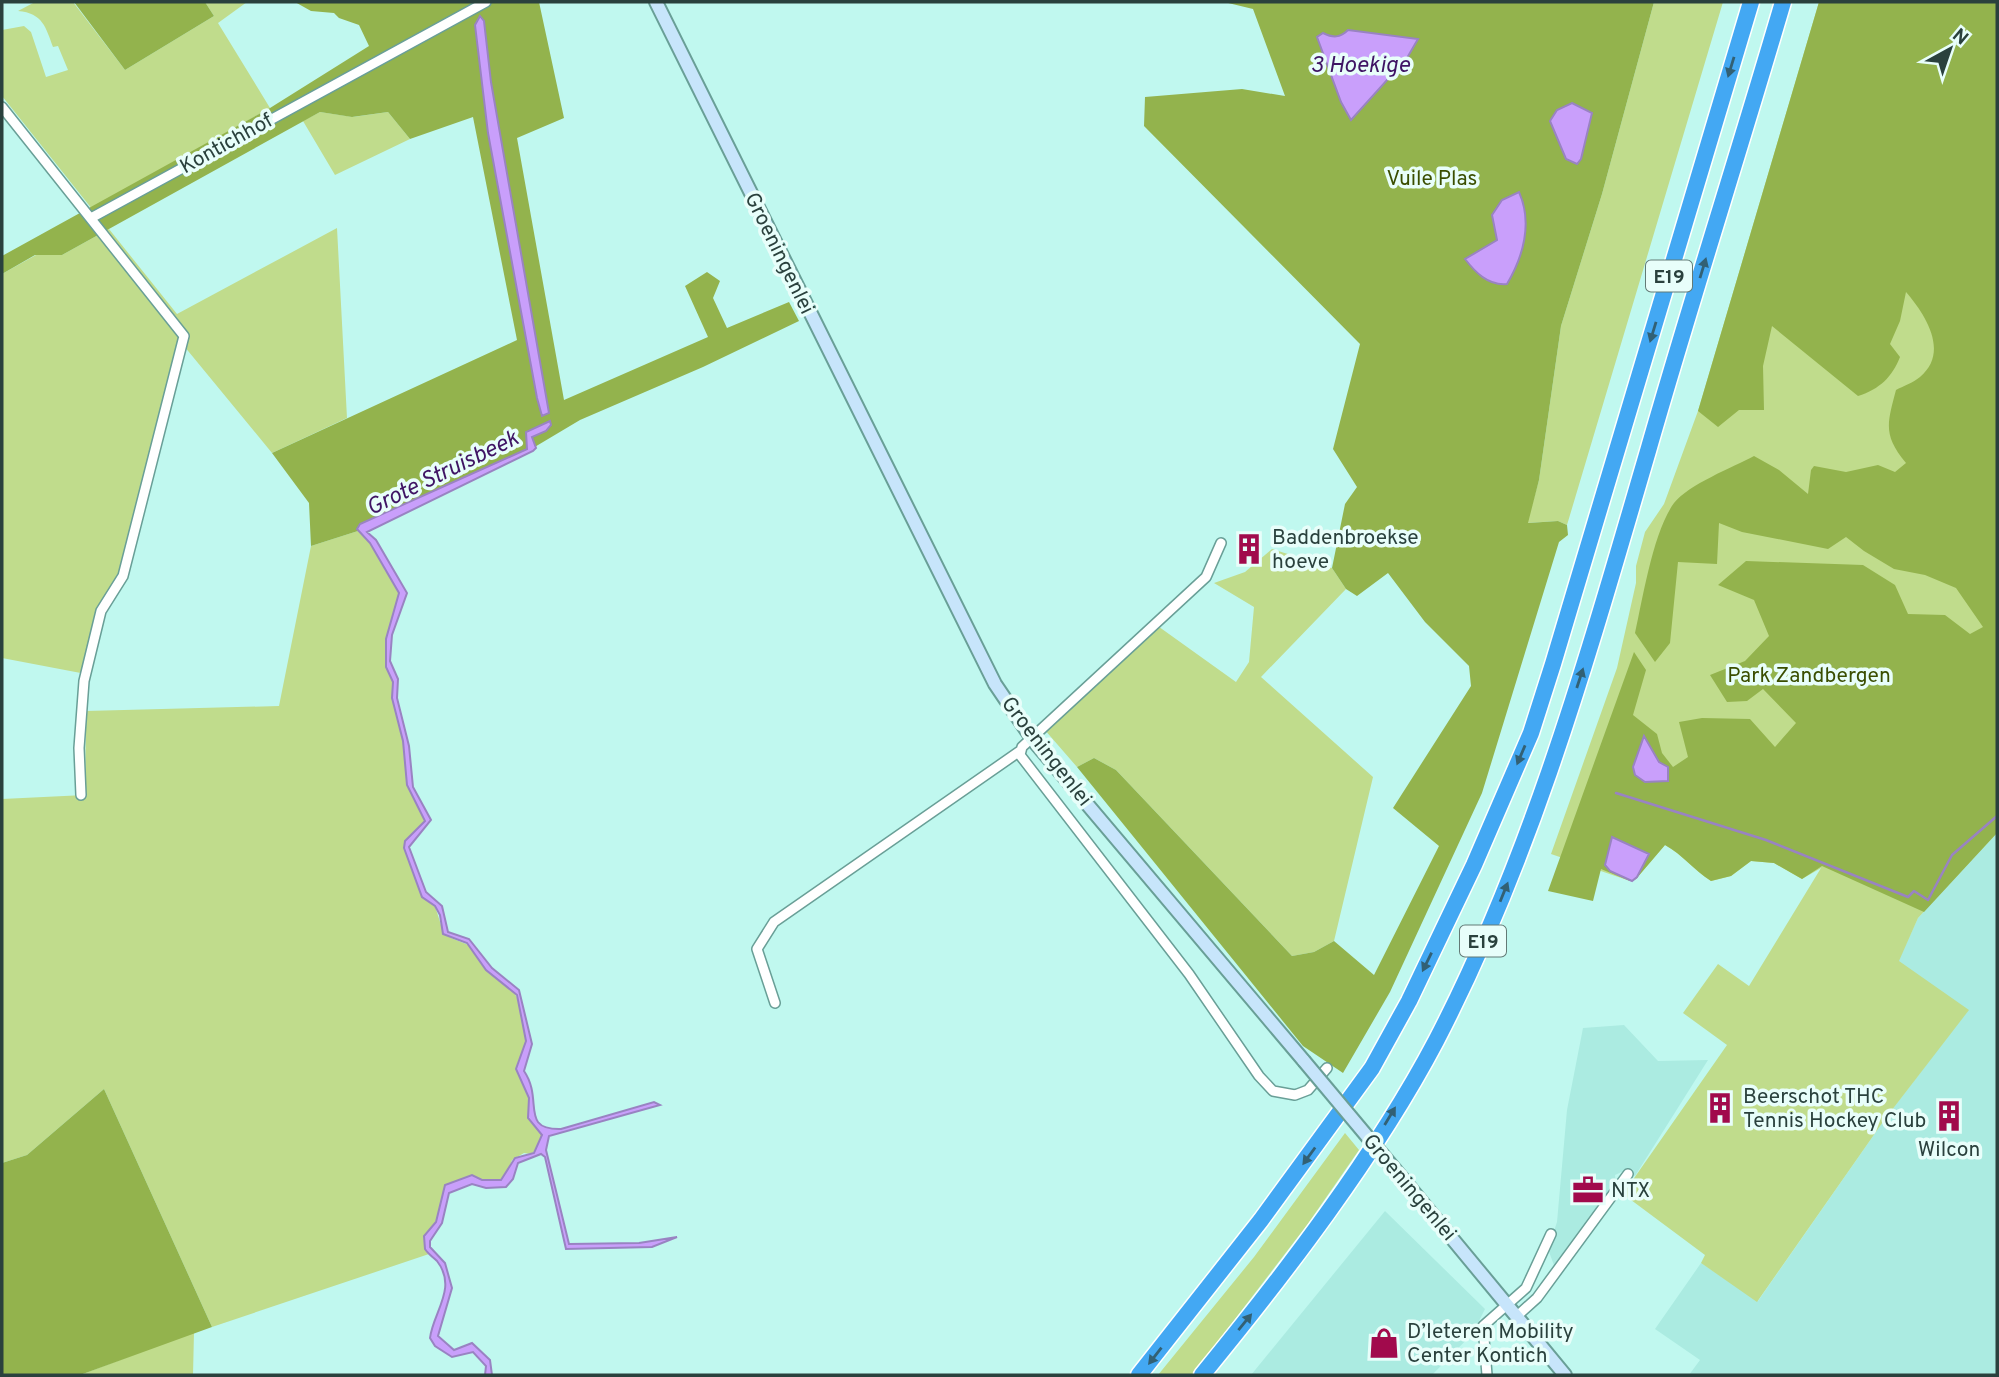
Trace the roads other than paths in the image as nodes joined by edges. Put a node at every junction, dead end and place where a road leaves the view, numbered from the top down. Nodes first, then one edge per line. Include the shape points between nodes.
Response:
1 (486, 2) edge
2 (656, 2) edge
3 (1751, 2) edge
4 (1783, 2) edge
5 (2, 107) edge
6 (91, 218) junction
7 (1221, 543) dead end
8 (1034, 740) junction
9 (1020, 751) junction
10 (81, 795) dead end
11 (775, 1003) dead end
12 (1327, 1068) dead end
13 (1628, 1174) dead end
14 (1551, 1234) dead end
15 (1513, 1310) junction
16 (1139, 1375) edge
17 (1202, 1375) edge
18 (1487, 1375) edge
19 (1565, 1375) edge

1 - 6 street, Kontichhof
2 - 8 street, Groeningenlei via 995,684
3 -> 16 highway, E19 via 1531,733 1474,865 1372,1068
17 -> 4 highway, E19 via 1310,1235 1380,1132 1435,1043 1504,892 1550,773 1592,640
5 - 6 street
6 - 10 street via 184,336 123,576 101,611 84,681
7 - 8 street via 1206,577
8 - 9 street
8 - 15 street, Groeningenlei, bridge
9 - 11 street via 774,922 757,949
9 - 12 street via 1273,1091 1294,1095 1308,1090
13 - 15 street via 1537,1298
14 - 15 street
15 - 18 street via 1483,1326
15 - 19 street, Groeningenlei

